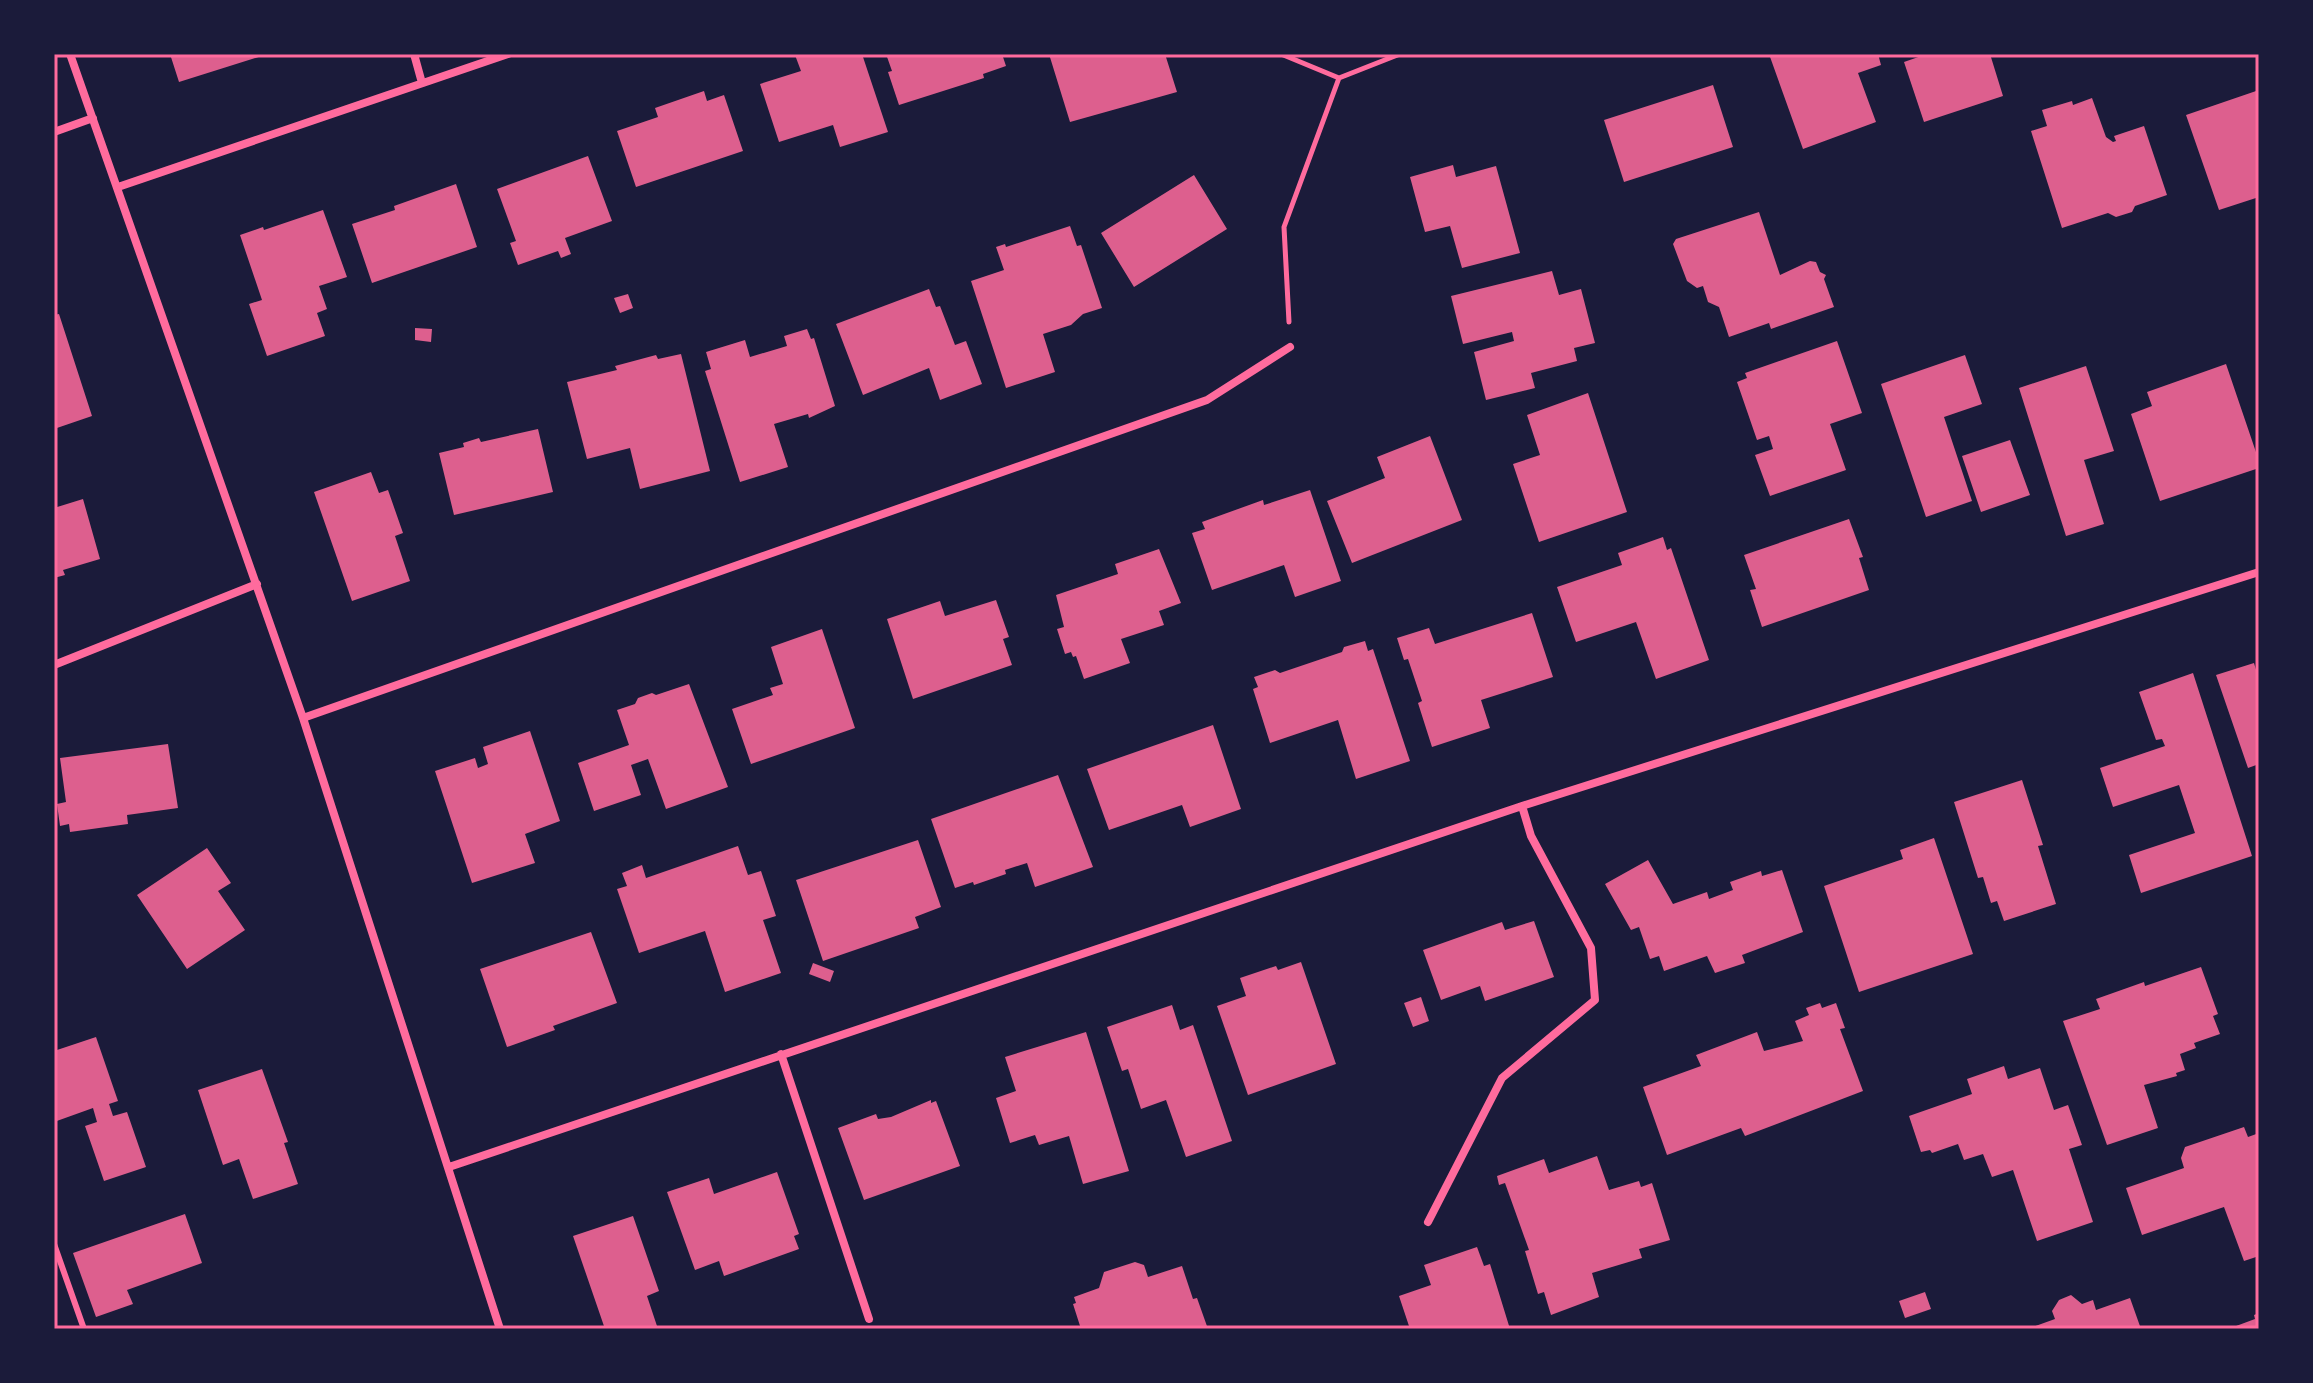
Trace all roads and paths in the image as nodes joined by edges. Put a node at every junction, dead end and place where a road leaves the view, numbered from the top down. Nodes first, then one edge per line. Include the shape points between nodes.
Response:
1 (70, 54) edge
2 (414, 54) edge
3 (508, 54) edge
4 (1281, 54) edge
5 (1400, 54) edge
6 (1339, 78) junction
7 (422, 83) junction
8 (93, 118) junction
9 (54, 132) edge
10 (118, 187) junction
11 (1290, 347) joint
12 (2259, 572) edge
13 (257, 584) junction
14 (54, 665) edge
15 (303, 718) junction
16 (1522, 806) junction
17 (781, 1054) junction
18 (449, 1167) junction
19 (1428, 1222) dead end
20 (54, 1244) edge
21 (869, 1319) dead end
22 (84, 1329) edge
23 (500, 1329) edge

1 - 8 street
2 - 7 street
3 - 7 street
4 - 6 path
5 - 6 path
6 - 11 path via 1284,227
7 - 10 street
8 - 9 street
8 - 10 street
10 - 13 street
11 - 15 street via 1207,400
12 - 16 street
13 - 14 street
13 - 15 street
15 - 18 street
16 - 17 street
16 - 19 street via 1531,836 1591,948 1595,1000 1502,1078
17 - 18 street
17 - 21 street
18 - 23 street
20 - 22 lane

